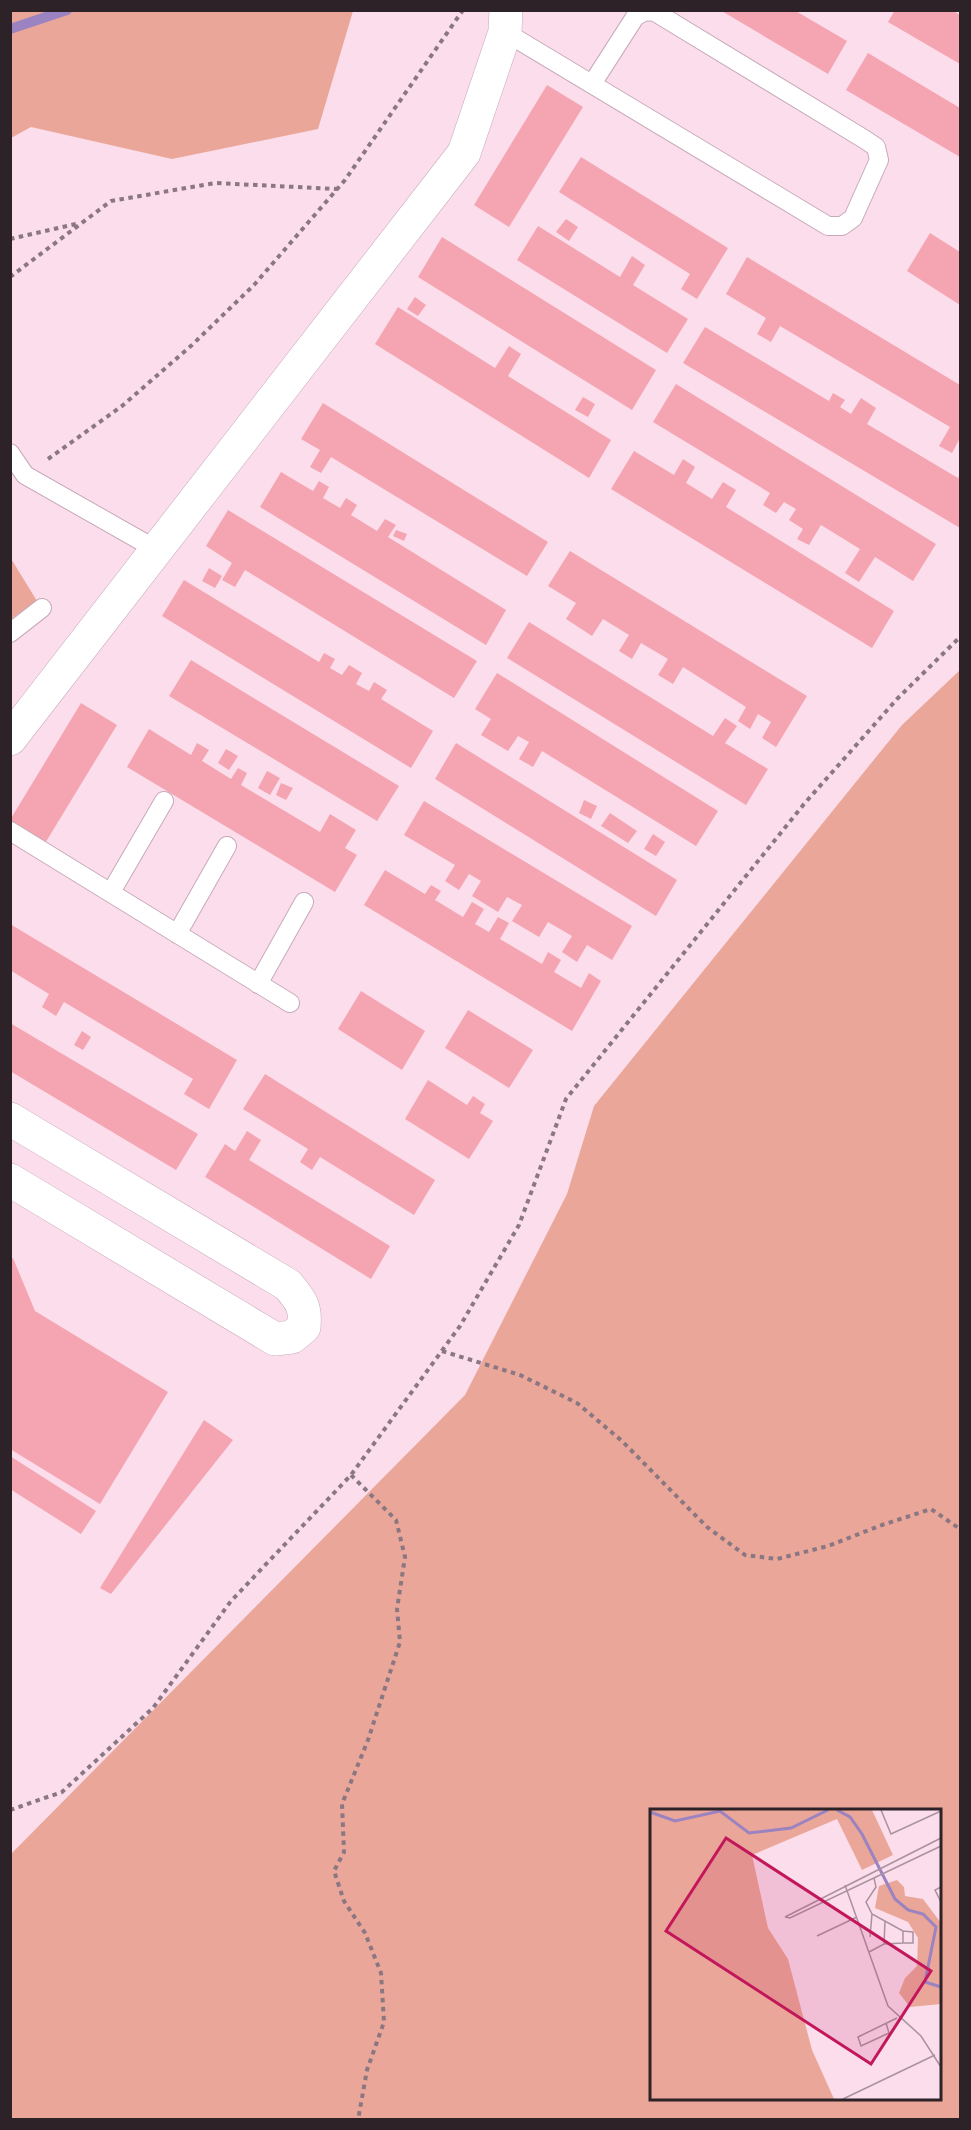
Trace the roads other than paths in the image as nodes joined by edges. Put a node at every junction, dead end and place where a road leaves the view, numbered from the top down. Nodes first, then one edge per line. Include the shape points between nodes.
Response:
1 (506, 21) edge
2 (592, 84) junction
3 (10, 453) edge
4 (18, 479) edge
5 (157, 550) junction
6 (42, 608) dead end
7 (10, 633) edge
8 (10, 739) edge
9 (164, 801) dead end
10 (10, 831) edge
11 (227, 846) dead end
12 (111, 892) junction
13 (304, 902) dead end
14 (177, 934) junction
15 (258, 984) junction
16 (290, 1004) dead end
17 (10, 1119) edge
18 (10, 1180) edge

1 - 2 lane
1 - 5 street via 464,153
2 - 2 lane via 828,226 842,226 853,218 879,160 876,147 864,139 656,12 645,11 635,17
3 - 4 lane
4 - 5 lane
5 - 8 street
6 - 7 lane
9 - 12 lane
10 - 12 lane
11 - 14 lane
12 - 14 lane
13 - 15 lane
14 - 15 lane
15 - 16 lane
17 - 18 street via 288,1285 302,1302 304,1327 292,1337 275,1340

